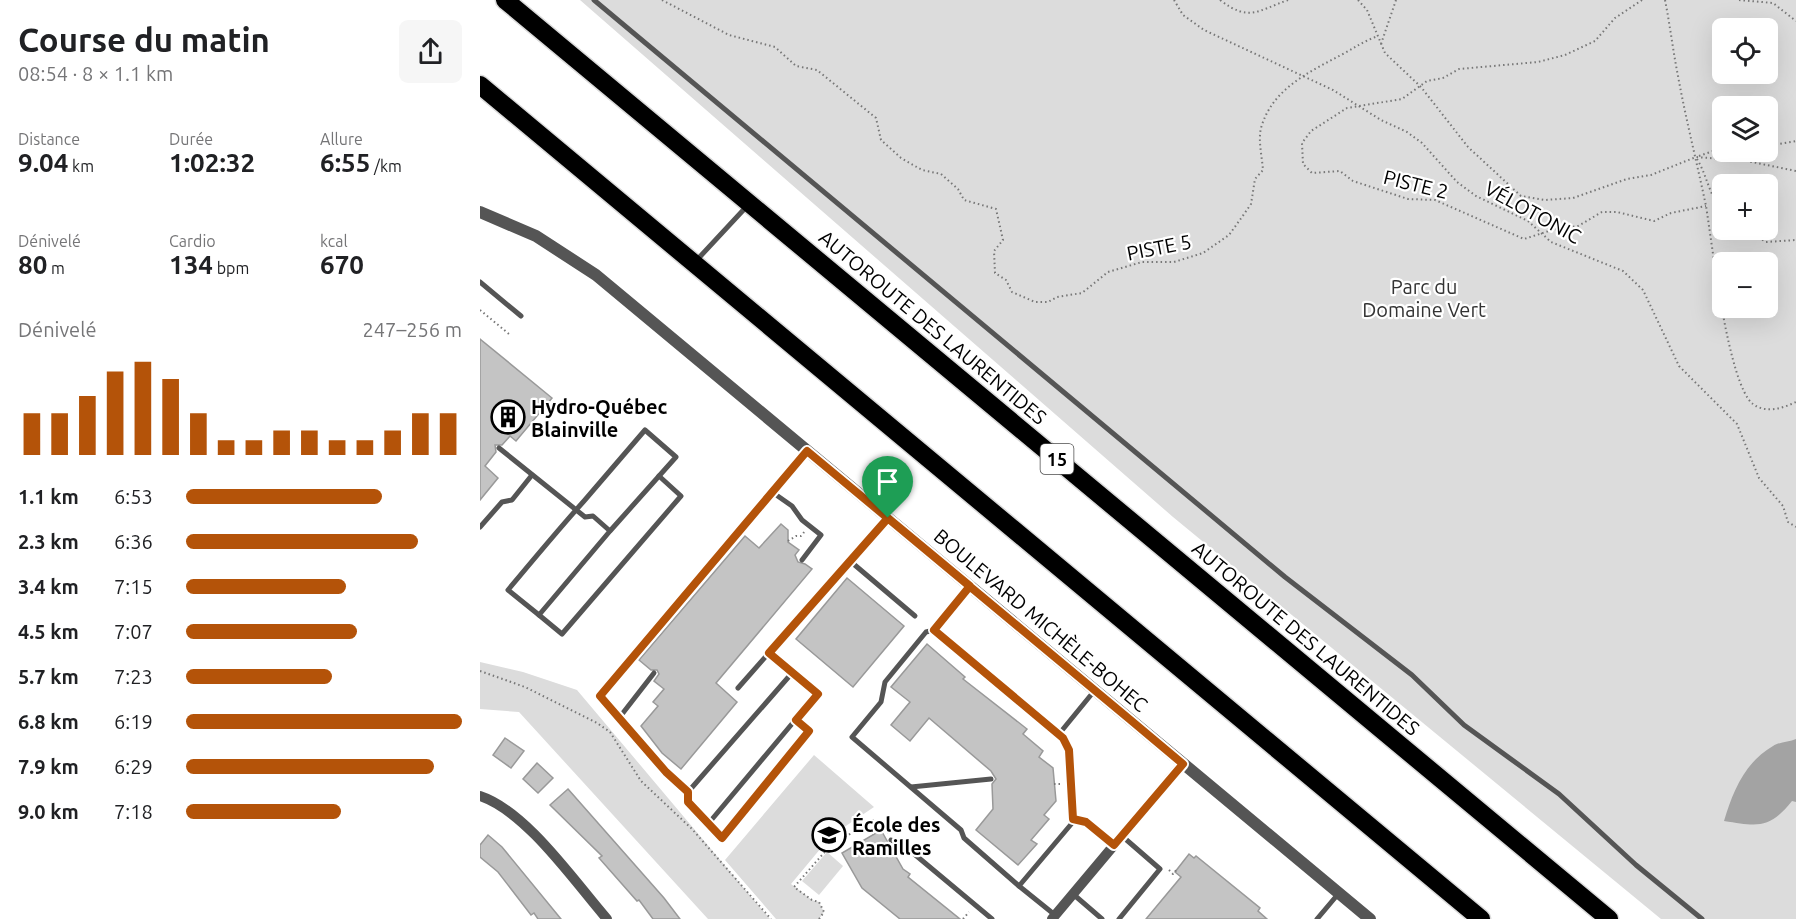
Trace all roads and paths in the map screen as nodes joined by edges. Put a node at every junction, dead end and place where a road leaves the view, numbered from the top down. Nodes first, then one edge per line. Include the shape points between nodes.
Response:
1 (505, 0) edge
2 (594, 0) edge
3 (662, 0) edge
4 (1174, 0) edge
5 (1220, 0) edge
6 (1288, 0) edge
7 (1358, 0) edge
8 (1396, 0) edge
9 (1642, 0) edge
10 (1665, 0) edge
11 (1739, 0) edge
12 (1796, 21) edge
13 (1378, 36) junction
14 (1381, 44) junction
15 (1303, 75) junction
16 (480, 85) edge
17 (1421, 87) junction
18 (1358, 105) junction
19 (1796, 141) edge
20 (1778, 144) edge
21 (1712, 152) edge
22 (1696, 158) junction
23 (1796, 171) edge
24 (1712, 193) edge
25 (749, 204) junction
26 (1706, 206) junction
27 (480, 212) edge
28 (1541, 233) junction
29 (1763, 240) edge
30 (1796, 240) edge
31 (694, 263) junction
32 (480, 282) edge
33 (481, 312) edge
34 (521, 316) dead end
35 (509, 334) dead end
36 (1796, 402) edge
37 (499, 448) dead end
38 (807, 451) junction
39 (532, 475) junction
40 (659, 476) junction
41 (772, 492) junction
42 (576, 510) junction
43 (888, 518) junction
44 (480, 527) edge
45 (1796, 527) edge
46 (610, 531) junction
47 (801, 536) dead end
48 (788, 541) dead end
49 (802, 560) dead end
50 (850, 561) junction
51 (970, 586) junction
52 (539, 615) junction
53 (915, 616) dead end
54 (934, 630) junction
55 (769, 653) junction
56 (480, 671) edge
57 (792, 672) junction
58 (654, 673) dead end
59 (738, 688) dead end
60 (1095, 690) junction
61 (619, 718) junction
62 (796, 720) junction
63 (1059, 734) junction
64 (1183, 764) junction
65 (991, 779) dead end
66 (1054, 784) dead end
67 (1062, 784) dead end
68 (910, 787) junction
69 (688, 792) junction
70 (480, 796) edge
71 (1073, 819) junction
72 (708, 824) junction
73 (886, 827) dead end
74 (834, 831) dead end
75 (1122, 836) junction
76 (891, 840) dead end
77 (1114, 845) junction
78 (830, 846) junction
79 (1178, 868) dead end
80 (1168, 869) dead end
81 (1020, 886) junction
82 (1339, 893) junction
83 (1073, 894) junction
84 (819, 895) dead end
85 (814, 900) junction
86 (1053, 917) edge
87 (607, 919) edge
88 (771, 919) edge
89 (819, 919) edge
90 (992, 919) edge
91 (1102, 919) edge
92 (1119, 919) edge
93 (1317, 919) edge
94 (1370, 919) edge
95 (1481, 919) edge
96 (1608, 919) edge
97 (1702, 919) edge

1 - 25 highway, AUTOROUTE DES LAURENTIDES / 15
2 - 97 lane via 1285,577 1412,675 1464,725 1559,794
3 - 15 path, PISTE 5 via 729,35 775,47 796,66 817,70 876,118 881,140 901,158 922,171 941,174 964,200 996,209 1004,240 994,251 995,273 1006,280 1012,292 1035,303 1082,294 1108,272 1142,262 1174,262 1203,253 1228,235 1251,204 1255,179 1263,170 1260,131 1264,119 1281,94
4 - 15 path, VÉLOTONIC via 1183,15 1204,30
5 - 6 path via 1236,12 1253,13
7 - 13 path via 1367,10
8 - 14 path
9 - 17 path, PISTE 2 via 1615,18 1595,41 1565,56 1459,69
10 - 22 path
11 - 12 path via 1773,3
13 - 14 path
13 - 15 path, PISTE 5
14 - 17 path
15 - 18 path, VÉLOTONIC
16 - 31 highway
17 - 18 path, PISTE 2 via 1402,99
17 - 22 path via 1468,147 1521,196 1545,200 1573,198
18 - 28 path, VÉLOTONIC via 1422,143 1457,182 1476,196 1528,221
18 - 28 path, PISTE 2 via 1326,119 1302,143 1303,164 1312,173 1340,171 1353,181 1408,199 1435,200 1524,239
19 - 20 path
21 - 22 path
22 - 23 path via 1747,161
22 - 24 path
22 - 26 path
25 - 31 lane
25 - 96 highway, AUTOROUTE DES LAURENTIDES / 15
26 - 28 path, PISTE 2 via 1654,221 1602,212 1578,226
26 - 36 path via 1723,315 1744,394 1765,409
27 - 38 street, BOULEVARD MICHÈLE-BOHEC via 536,236 582,264
28 - 45 path, VÉLOTONIC via 1566,250 1623,271 1643,290 1679,366 1737,424 1759,478 1783,506 1788,522
29 - 30 path
31 - 95 highway
32 - 34 lane
33 - 35 path
37 - 39 lane
38 - 41 lane
38 - 43 street, BOULEVARD MICHÈLE-BOHEC
39 - 42 lane
39 - 44 lane via 512,500 501,502
40 - 42 lane via 676,457 645,430
40 - 46 lane
40 - 52 lane via 681,496 570,625 562,634
41 - 49 lane via 821,535
41 - 61 lane via 600,696
42 - 46 lane via 585,517 592,516
42 - 52 lane via 508,590
43 - 50 lane
43 - 51 street, BOULEVARD MICHÈLE-BOHEC
46 - 52 lane
47 - 48 path
50 - 53 lane
50 - 55 lane
51 - 54 lane
51 - 60 street, BOULEVARD MICHÈLE-BOHEC
54 - 63 lane
54 - 68 lane via 926,632 885,681 881,702 852,737
55 - 57 lane
55 - 59 lane
56 - 88 path via 525,687 610,732 641,781 699,837
57 - 62 lane via 818,694
57 - 69 lane
58 - 61 lane
60 - 63 lane
60 - 64 street, BOULEVARD MICHÈLE-BOHEC
61 - 69 lane
62 - 72 lane
62 - 72 lane via 809,731 722,838
63 - 71 lane via 1069,750
64 - 75 street
64 - 82 street, BOULEVARD MICHÈLE-BOHEC
65 - 68 lane
66 - 67 path
68 - 81 lane
69 - 72 lane via 688,802
70 - 87 street via 495,801 517,817
71 - 77 lane via 1086,822
71 - 81 lane via 1070,828
73 - 78 path via 884,824 878,828 873,820
74 - 78 path via 826,837
75 - 77 street
75 - 92 lane via 1160,869
76 - 90 lane via 907,848
77 - 83 street
78 - 85 path via 794,887
79 - 80 path via 1173,874
81 - 86 lane
82 - 93 lane
82 - 94 street, BOULEVARD MICHÈLE-BOHEC
83 - 86 street
83 - 91 lane
84 - 85 path
85 - 89 path via 824,912

